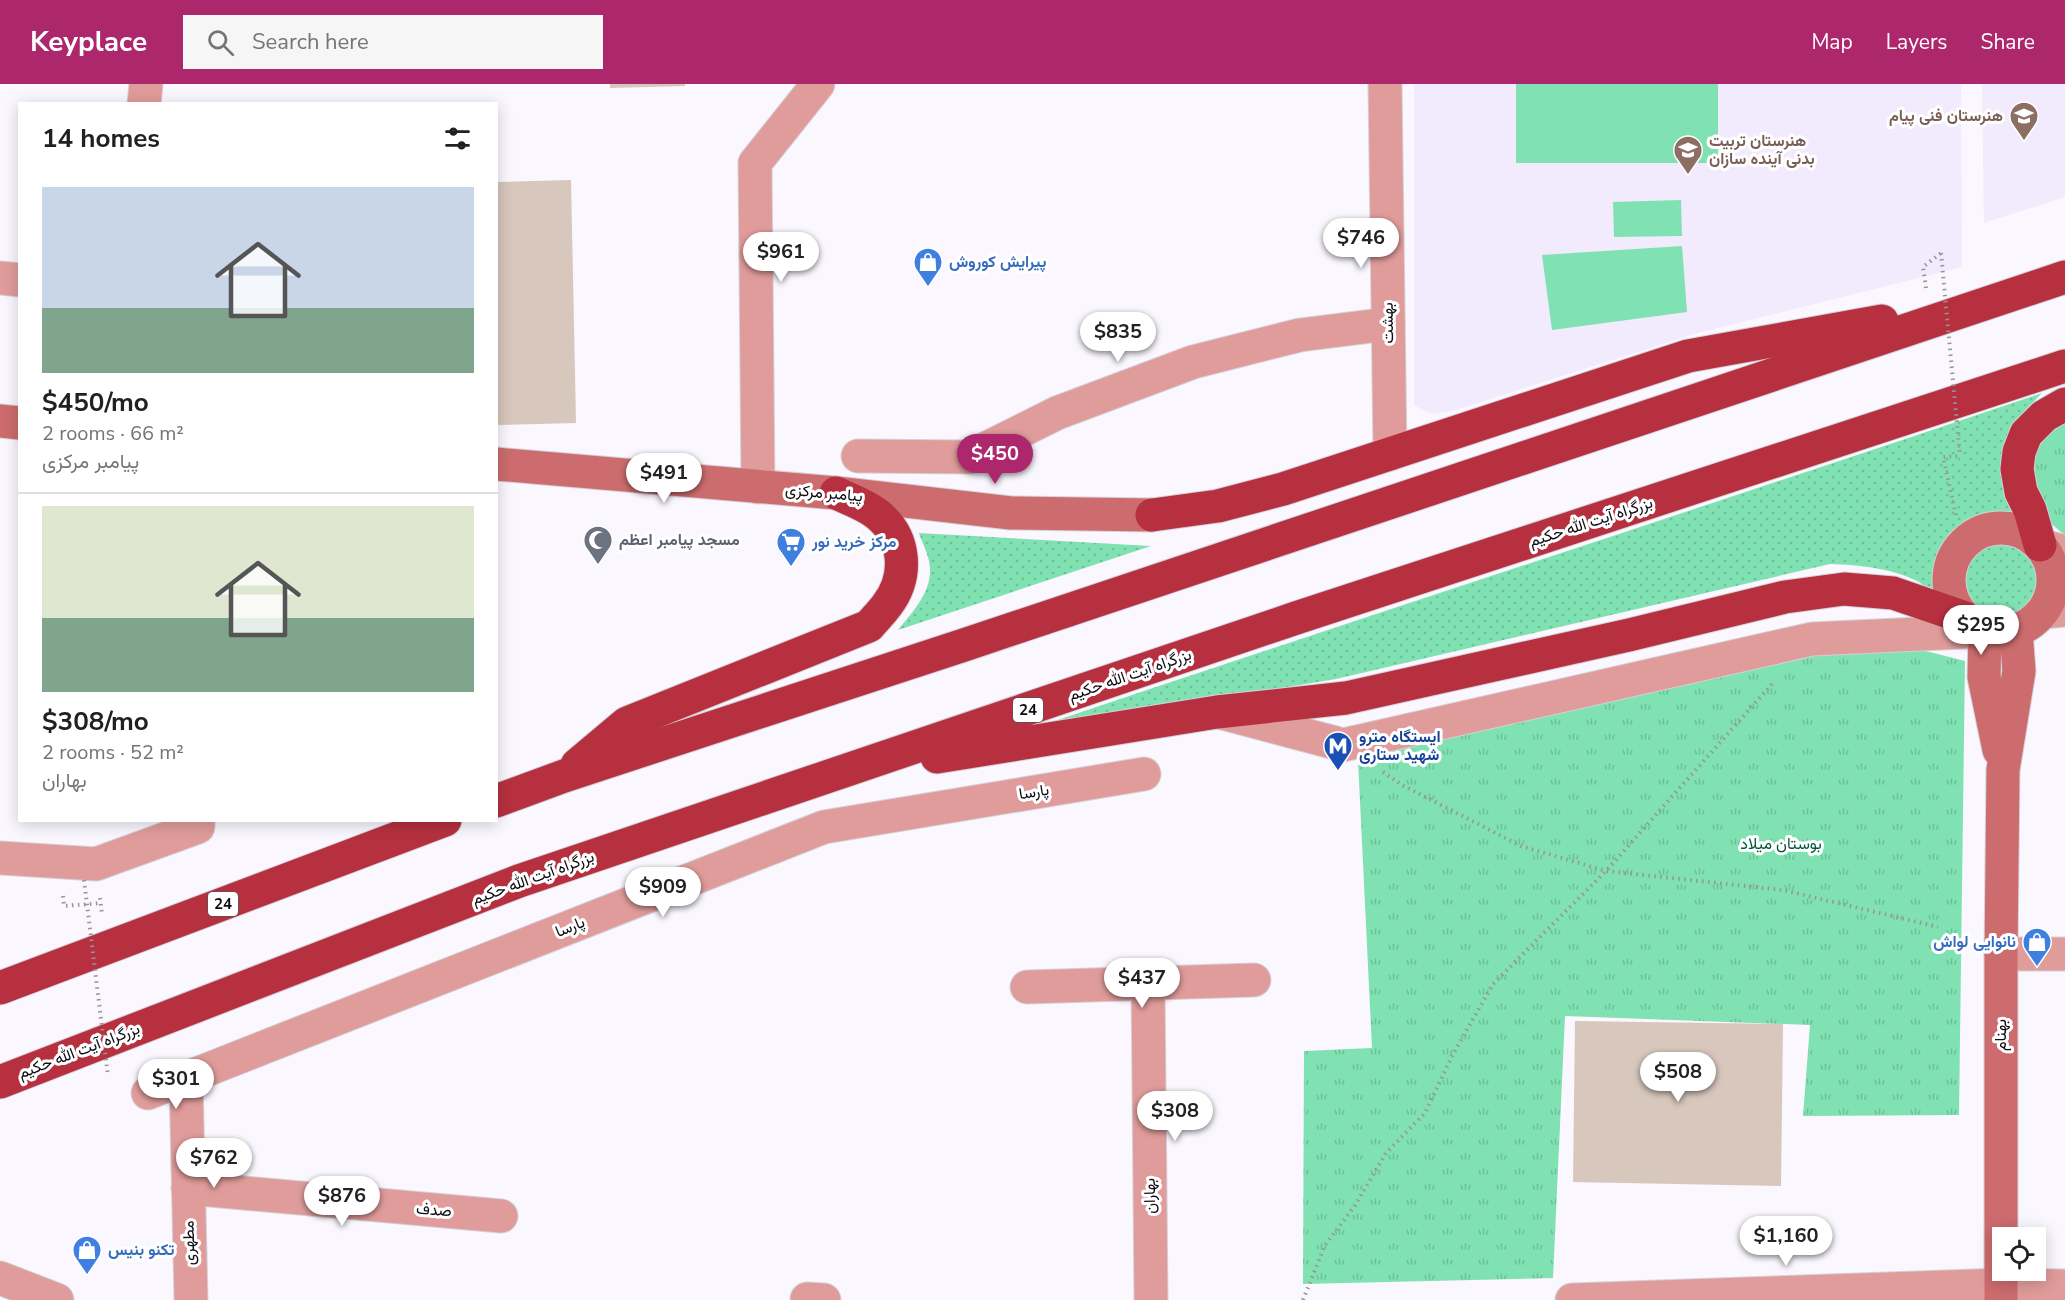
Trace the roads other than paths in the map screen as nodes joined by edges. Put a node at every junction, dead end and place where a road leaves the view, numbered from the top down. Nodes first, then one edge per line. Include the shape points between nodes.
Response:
1 (146, 84) edge
2 (818, 84) edge
3 (1385, 84) edge
4 (144, 102) edge
5 (2065, 277) edge
6 (0, 278) edge
7 (18, 280) edge
8 (1996, 300) junction
9 (1388, 324) junction
10 (2065, 366) edge
11 (2065, 404) edge
12 (0, 421) edge
13 (18, 423) edge
14 (1390, 454) junction
15 (858, 456) dead end
16 (498, 464) edge
17 (758, 487) junction
18 (836, 493) junction
19 (1152, 515) joint
20 (2053, 549) edge
21 (2054, 611) edge
22 (1988, 626) junction
23 (1217, 712) junction
24 (841, 773) junction
25 (1144, 774) dead end
26 (564, 776) junction
27 (498, 800) edge
28 (441, 822) edge
29 (198, 824) edge
30 (0, 858) edge
31 (2001, 954) junction
32 (2065, 954) edge
33 (1254, 980) dead end
34 (1148, 984) junction
35 (1027, 987) dead end
36 (0, 988) edge
37 (186, 1079) junction
38 (0, 1082) edge
39 (148, 1093) dead end
40 (188, 1188) junction
41 (501, 1216) dead end
42 (0, 1278) edge
43 (2065, 1286) edge
44 (2001, 1293) edge
45 (807, 1299) edge
46 (57, 1300) edge
47 (190, 1300) edge
48 (824, 1300) edge
49 (1151, 1300) edge
50 (1572, 1300) edge

1 - 4 street
2 - 17 street via 755,163
3 - 9 street, بهشت
5 - 8 highway
6 - 7 street
8 - 14 highway via 1688,356
8 - 26 highway
9 - 14 street, بهشت
9 - 15 street via 1300,335 1193,362 1057,413 969,457
10 - 24 highway, بزرگراه آیت الله حکیم / 24 via 1296,618
11 - 20 highway via 2044,416 2026,434 2017,469 2021,492
12 - 13 main road
14 - 19 highway via 1218,506
16 - 17 main road, پیامبر مرکزی
17 - 18 main road, پیامبر مرکزی
18 - 19 main road, پیامبر مرکزی via 1011,513
18 - 26 highway via 877,513 894,532 902,552 901,577 888,604 868,626 627,723
20 - 21 main road via 2050,560
20 - 22 main road via 2029,535 2000,528 1971,537 1960,548 1948,575 1954,604
21 - 22 main road via 2031,624
22 - 23 street via 1812,639 1343,745
22 - 23 highway via 1893,593 1833,590 1785,597 1346,698
22 - 31 main road, بهنام via 1984,677 2003,770
23 - 24 highway
24 - 38 highway, بزرگراه آیت الله حکیم / 24 via 519,882
25 - 37 street, پارسا via 824,827
26 - 27 highway
28 - 36 highway, 24
29 - 30 street via 96,864
31 - 32 street
31 - 44 main road, بهنام
33 - 34 street
34 - 35 street
34 - 49 street, بهاران
37 - 39 street, پارسا
37 - 40 street, مطهری
40 - 41 street, صدف
40 - 47 street, مطهری
42 - 46 street
43 - 44 street
44 - 50 street
45 - 48 street

